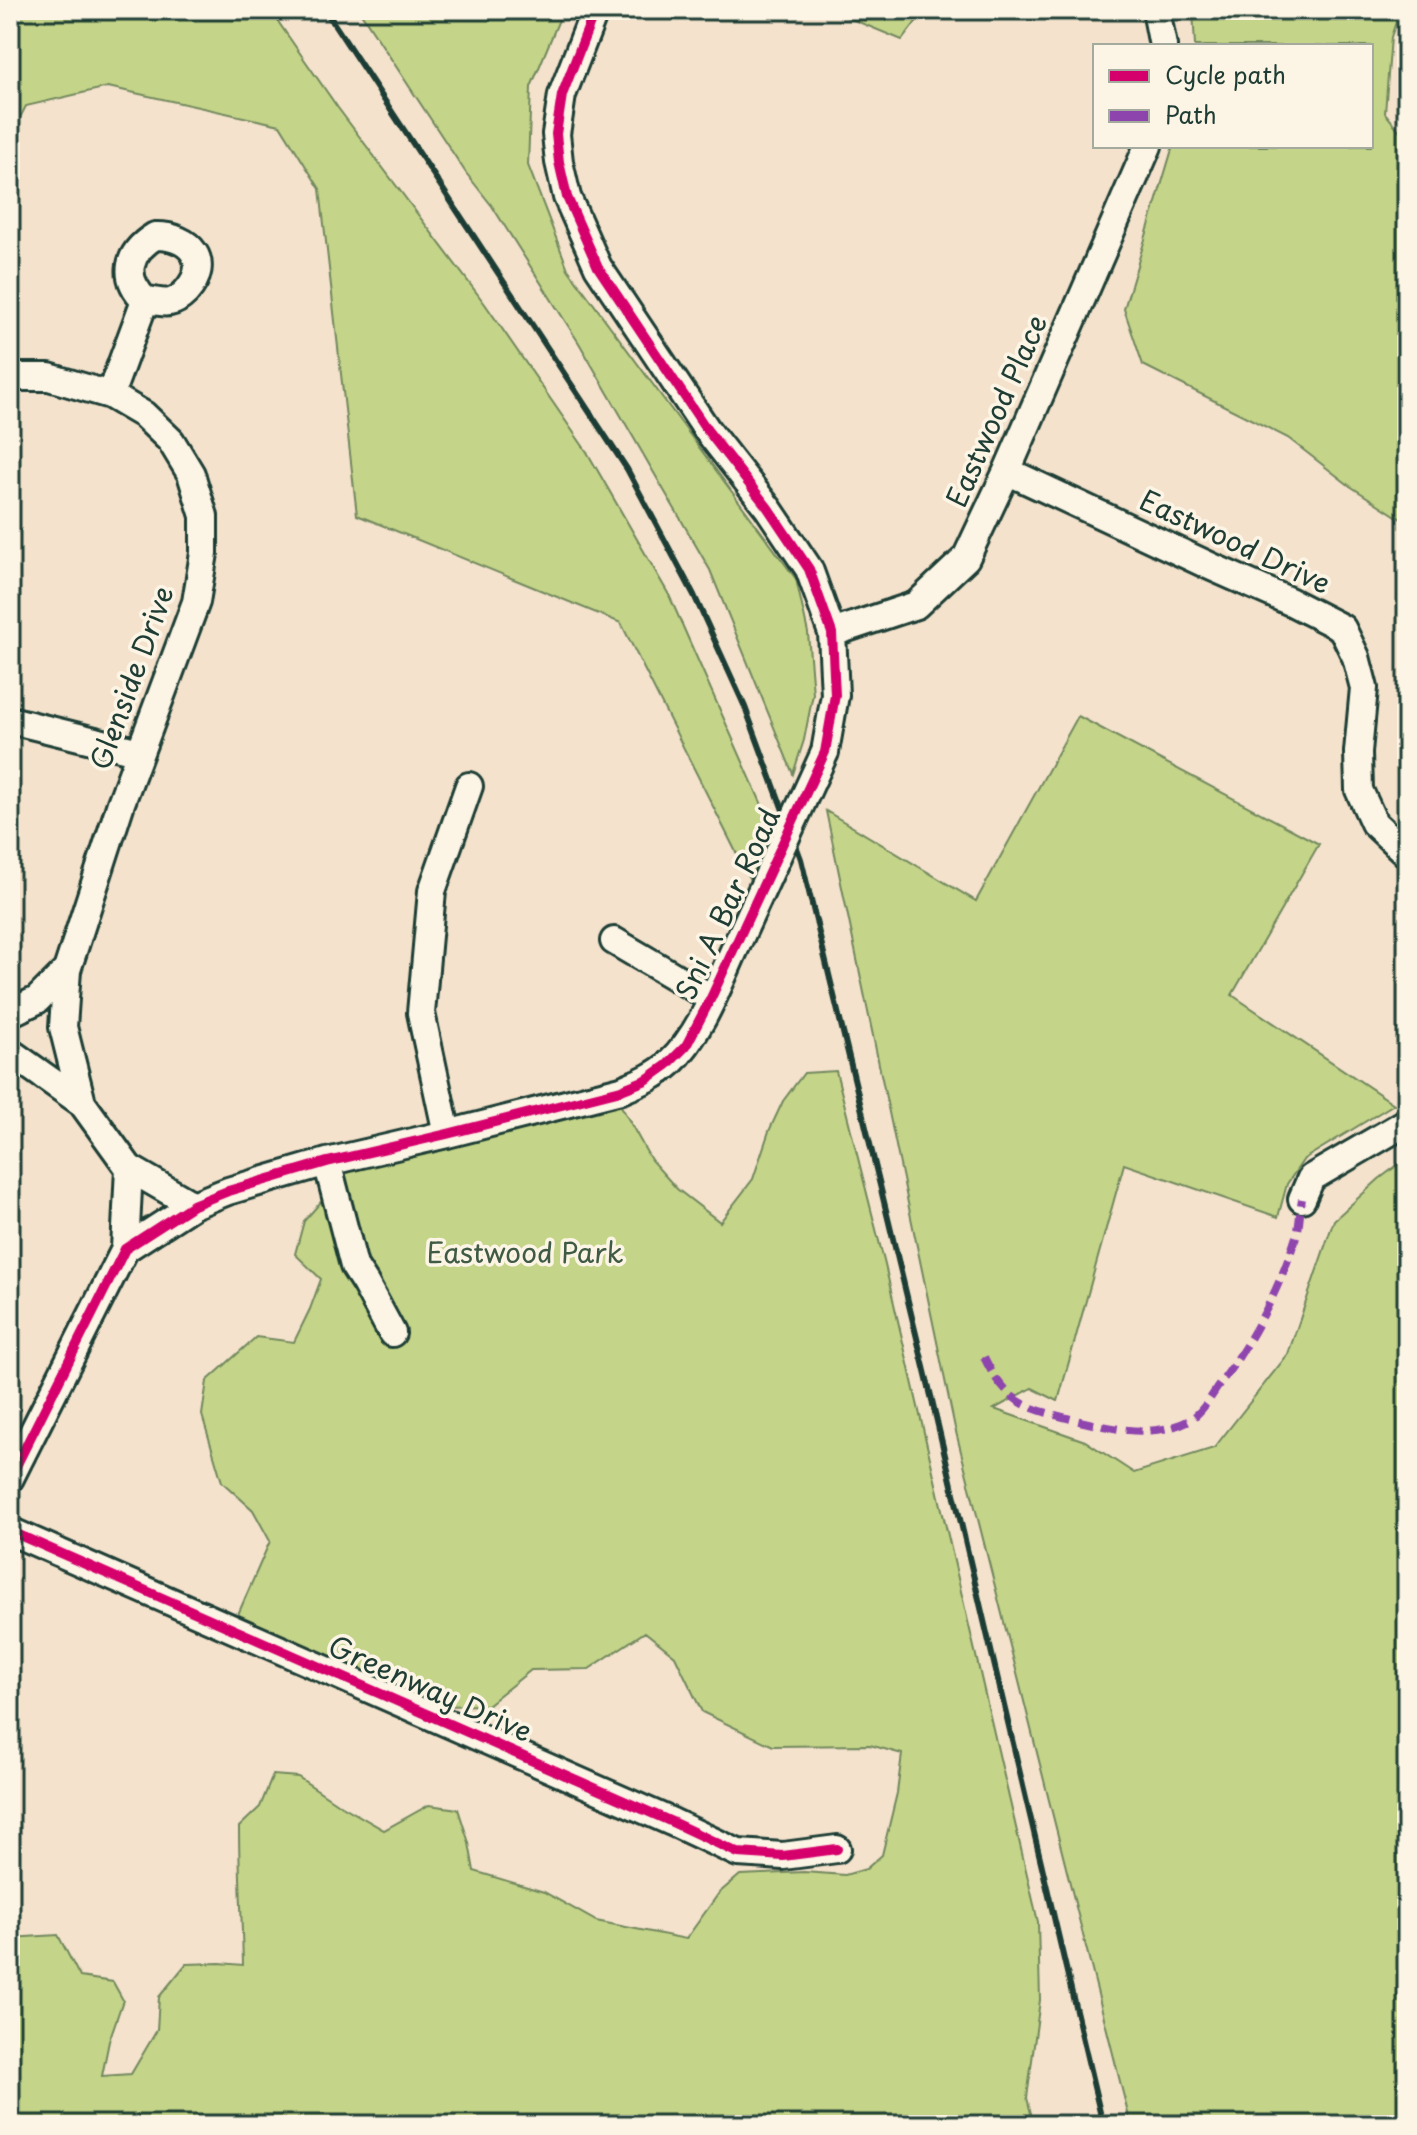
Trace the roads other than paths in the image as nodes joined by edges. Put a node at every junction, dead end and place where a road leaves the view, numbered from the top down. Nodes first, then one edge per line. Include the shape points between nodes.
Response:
1 (595, 10) edge
2 (1156, 10) edge
3 (1163, 44) edge
4 (1147, 148) edge
5 (145, 300) dead end
6 (10, 377) edge
7 (110, 395) junction
8 (1007, 471) junction
9 (832, 633) junction
10 (10, 720) edge
11 (140, 752) junction
12 (469, 786) dead end
13 (1407, 854) edge
14 (614, 941) dead end
15 (67, 970) junction
16 (711, 998) junction
17 (10, 1013) edge
18 (10, 1052) edge
19 (82, 1103) junction
20 (1407, 1122) edge
21 (447, 1134) junction
22 (327, 1162) junction
23 (129, 1168) junction
24 (1302, 1199) dead end
25 (193, 1205) junction
26 (125, 1249) junction
27 (392, 1333) dead end
28 (10, 1478) edge
29 (10, 1531) edge
30 (837, 1849) dead end

1 - 9 street, Sni A Bar Road via 562,95 556,134 567,197 598,267 707,430 809,569
2 - 3 street
4 - 8 street, Eastwood Place
5 - 7 street
6 - 7 street, Glenside Drive via 49,377
7 - 11 street, Glenside Drive via 144,415 171,441 191,474 204,516 196,602
8 - 9 street, Eastwood Place via 966,558 916,605
8 - 13 street, Eastwood Drive via 1342,628 1364,688 1359,790 1374,823
9 - 16 street, Sni A Bar Road, bridge via 835,695 825,752
10 - 11 street
11 - 15 street, Glenside Drive
12 - 21 street via 432,891 421,1013
14 - 16 street
15 - 17 street, Glenside Drive via 37,1000
15 - 19 street, Glenside Drive via 63,1027
16 - 21 street, Sni A Bar Road via 686,1046 646,1080
18 - 19 street
19 - 23 street
20 - 24 street via 1311,1178
21 - 22 street, Sni A Bar Road
22 - 25 street, Sni A Bar Road
22 - 27 street via 354,1266
23 - 25 street
23 - 26 street
25 - 26 street, Sni A Bar Road
26 - 28 street
29 - 30 street, Greenway Drive via 738,1853 783,1856

